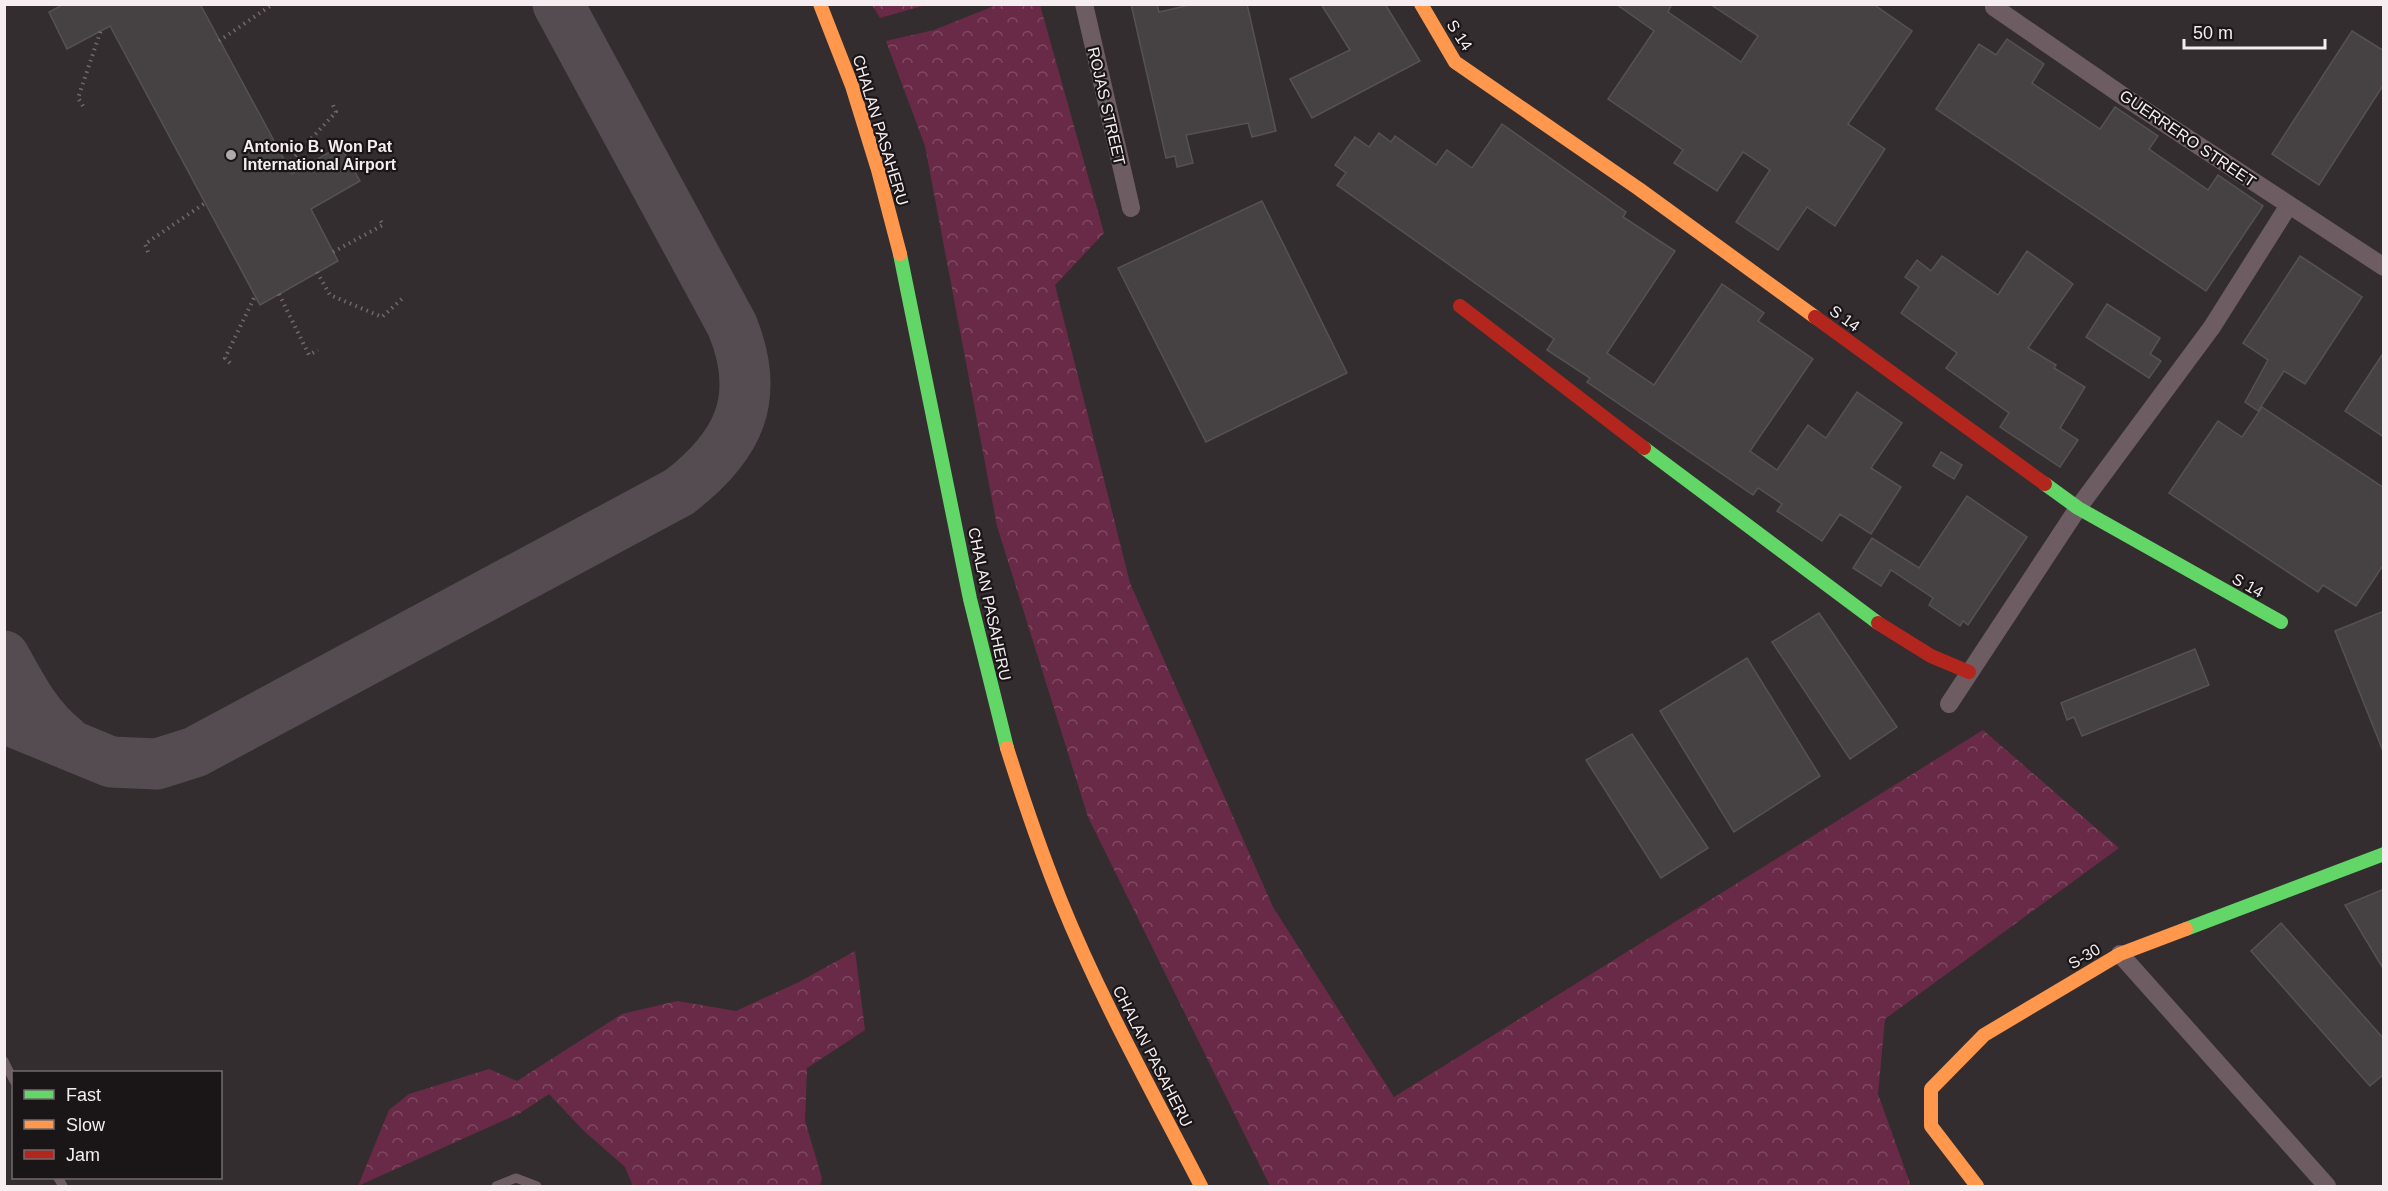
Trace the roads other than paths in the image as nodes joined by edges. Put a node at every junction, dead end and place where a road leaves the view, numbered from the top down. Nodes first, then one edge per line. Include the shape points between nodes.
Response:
1 (820, 4) edge
2 (1084, 4) edge
3 (1421, 4) edge
4 (1994, 7) dead end
5 (2289, 205) junction
6 (1131, 208) dead end
7 (2384, 267) edge
8 (1460, 306) dead end
9 (2078, 508) junction
10 (2281, 622) dead end
11 (1969, 672) junction
12 (1949, 704) dead end
13 (2384, 854) edge
14 (2120, 954) junction
15 (4, 1062) edge
16 (12, 1077) edge
17 (496, 1186) edge
18 (537, 1186) edge
19 (1200, 1186) edge
20 (1977, 1186) edge
21 (2327, 1186) edge

1 - 19 street, CHALAN PASAHERU via 855,90 886,195 977,631 1020,790 1086,958
2 - 6 street, ROJAS STREET
3 - 9 street, S 14 via 1455,62 1639,189
4 - 5 street, GUERRERO STREET
5 - 7 street, GUERRERO STREET
5 - 9 street via 2212,327
8 - 11 street via 1719,506 1880,623 1951,668
9 - 10 street, S 14
9 - 11 street
11 - 12 street
13 - 14 street, S-30
14 - 20 street, S-30 via 1984,1035 1931,1089 1931,1126
14 - 21 street
15 - 16 lane
17 - 18 lane via 516,1178

